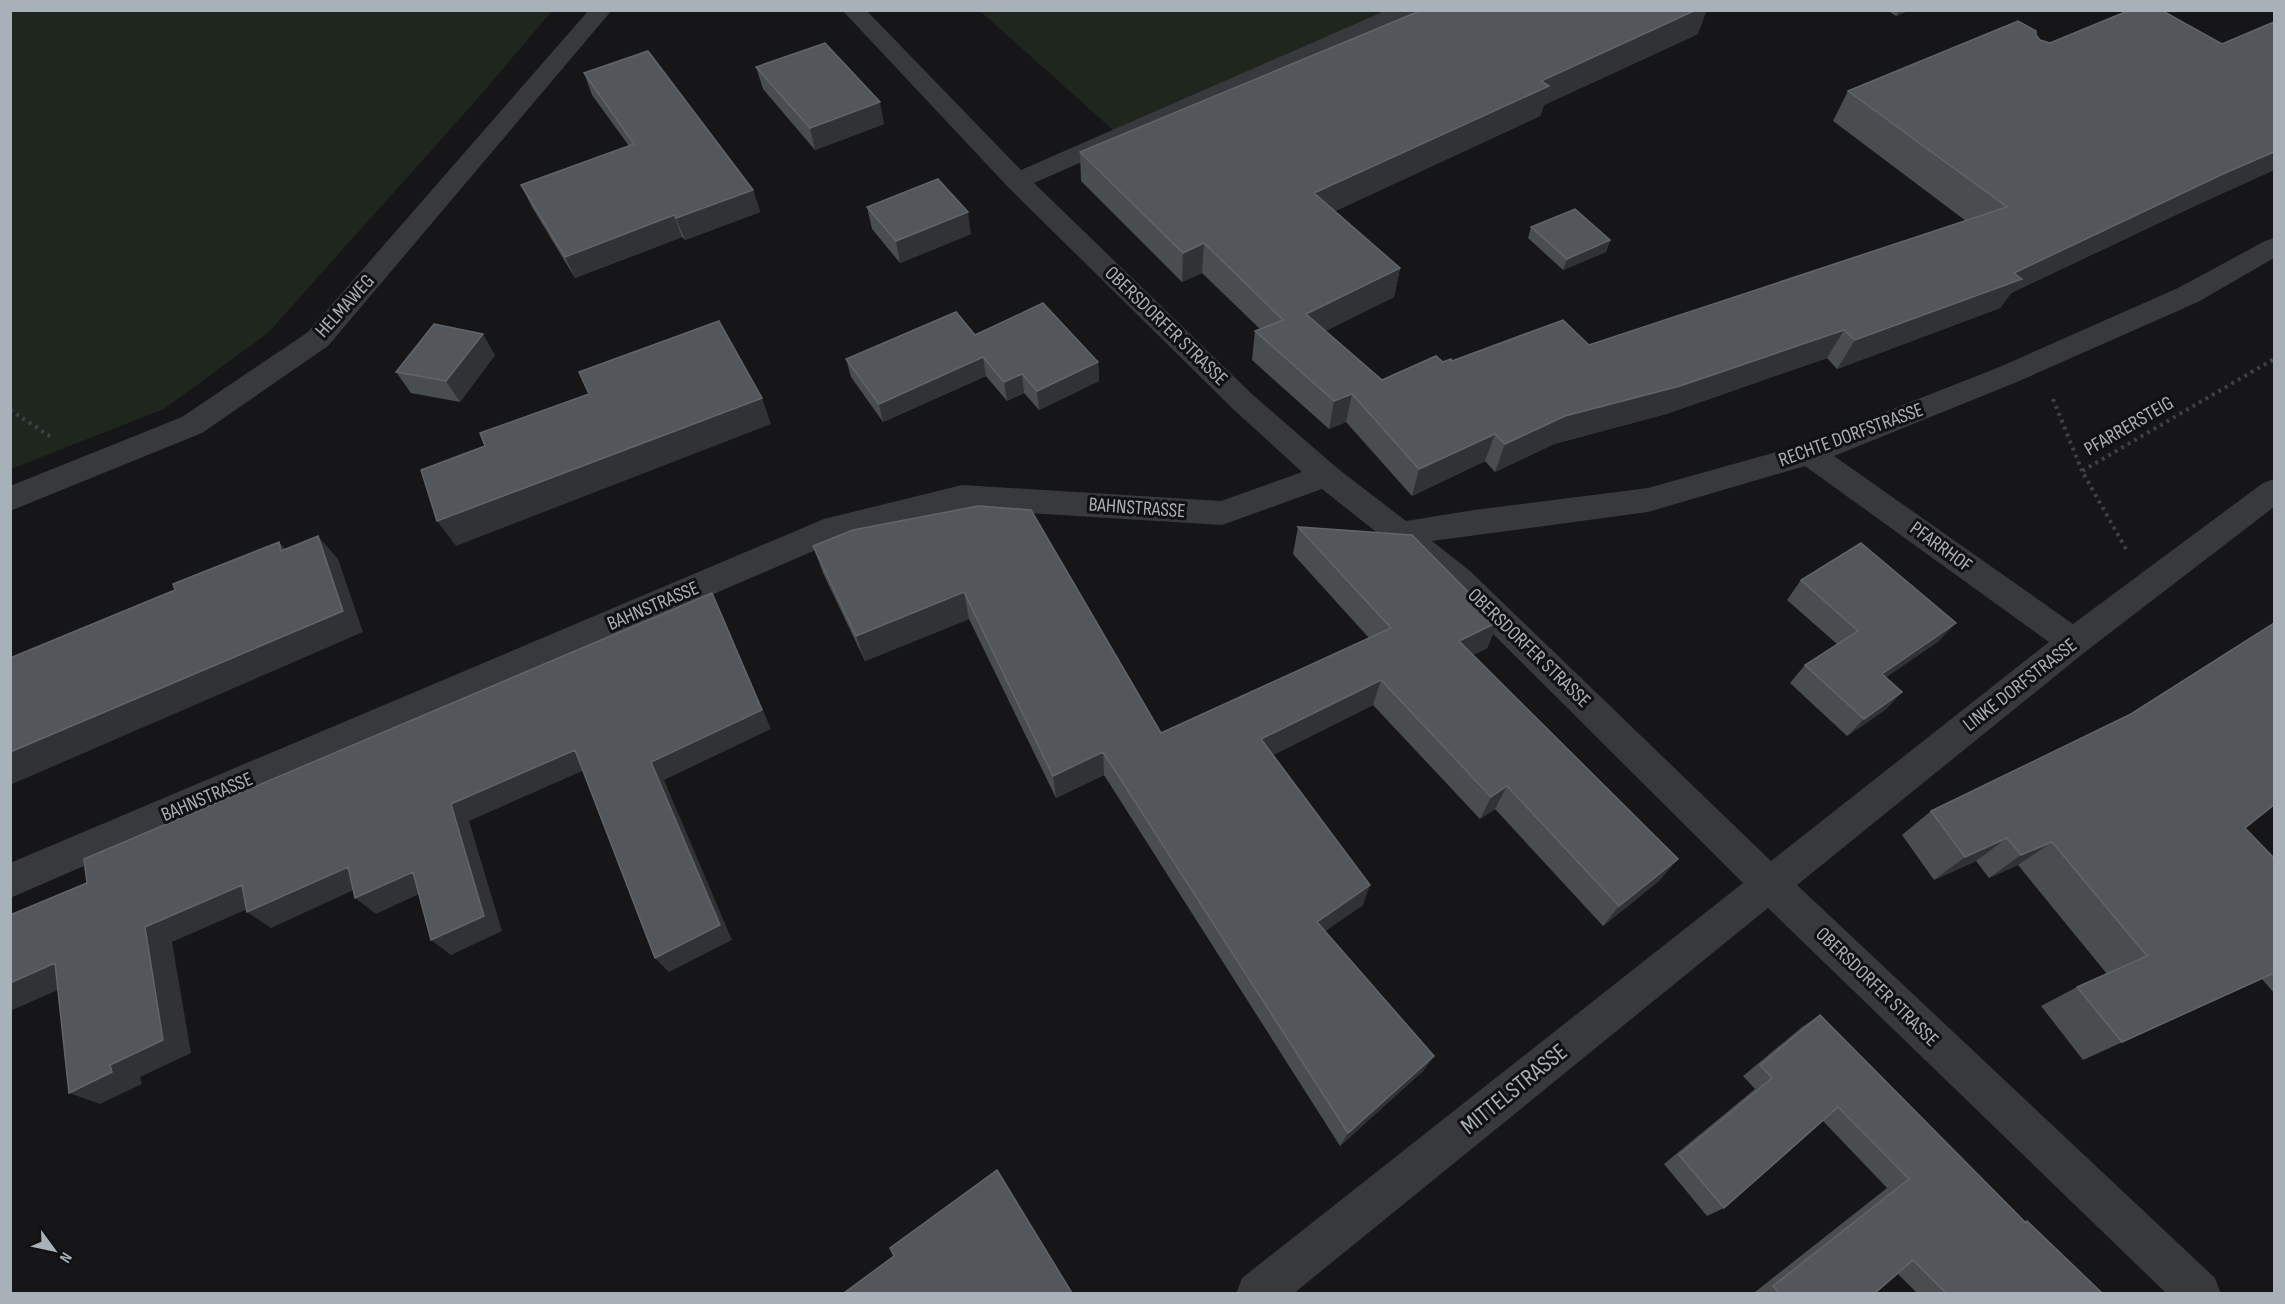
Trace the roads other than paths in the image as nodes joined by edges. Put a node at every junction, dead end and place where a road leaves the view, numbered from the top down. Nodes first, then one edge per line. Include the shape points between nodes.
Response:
1 (601, 10) edge
2 (853, 10) edge
3 (1407, 10) edge
4 (1017, 181) junction
5 (2274, 247) edge
6 (1809, 454) junction
7 (1326, 476) junction
8 (2274, 491) edge
9 (10, 499) edge
10 (1401, 534) junction
11 (2073, 642) junction
12 (10, 881) edge
13 (1769, 884) junction
14 (1258, 1293) edge
15 (2199, 1293) edge

1 - 9 street, HELMAWEG via 318,339 192,424
2 - 4 street, OBERSDORFER STRASSE
3 - 4 street
4 - 7 street, OBERSDORFER STRASSE via 1243,402
5 - 6 street, RECHTE DORFSTRASSE via 2188,295
6 - 10 street, RECHTE DORFSTRASSE via 1648,500
6 - 11 street, PFARRHOF
7 - 10 street, OBERSDORFER STRASSE
7 - 12 street, BAHNSTRASSE via 1222,513 962,497 835,528
8 - 11 street, LINKE DORFSTRASSE
10 - 13 street, OBERSDORFER STRASSE via 1459,580
11 - 13 street, LINKE DORFSTRASSE
13 - 14 street, MITTELSTRASSE
13 - 15 street, OBERSDORFER STRASSE

